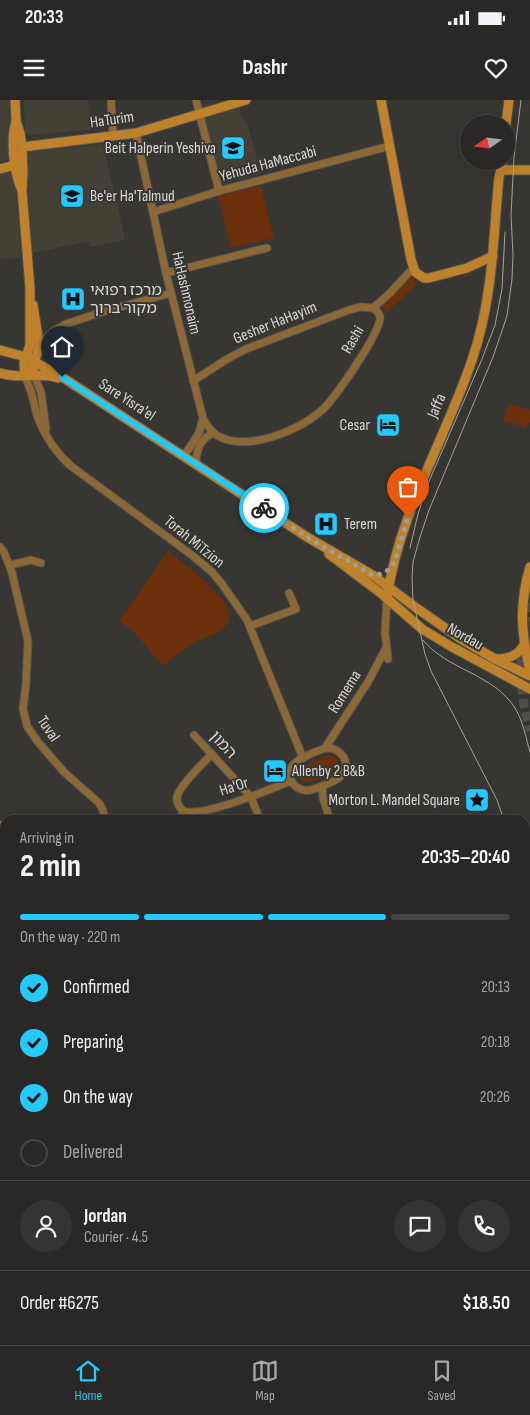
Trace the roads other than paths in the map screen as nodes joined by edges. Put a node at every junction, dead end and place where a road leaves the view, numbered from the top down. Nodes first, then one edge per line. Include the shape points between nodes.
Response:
1 (15, 100) edge
2 (111, 100) edge
3 (196, 100) edge
4 (246, 100) edge
5 (381, 100) edge
6 (509, 100) edge
7 (199, 113) junction
8 (507, 115) edge
9 (16, 122) junction
10 (136, 133) junction
11 (113, 135) junction
12 (14, 138) junction
13 (390, 146) junction
14 (22, 147) junction
15 (15, 166) junction
16 (515, 168) edge
17 (0, 169) edge
18 (501, 170) edge
19 (530, 170) edge
20 (23, 173) junction
21 (22, 191) junction
22 (219, 191) junction
23 (153, 212) junction
24 (267, 248) dead end
25 (493, 256) junction
26 (413, 268) junction
27 (166, 273) junction
28 (30, 288) junction
29 (171, 292) junction
30 (373, 308) junction
31 (39, 344) junction
32 (0, 350) edge
33 (30, 359) junction
34 (52, 371) junction
35 (0, 373) edge
36 (30, 376) junction
37 (193, 381) junction
38 (83, 390) junction
39 (202, 418) junction
40 (214, 433) junction
41 (184, 456) junction
42 (196, 464) junction
43 (307, 537) junction
44 (0, 546) edge
45 (41, 563) dead end
46 (394, 563) junction
47 (10, 565) junction
48 (530, 567) edge
49 (374, 576) junction
50 (391, 588) junction
51 (289, 593) dead end
52 (389, 600) junction
53 (250, 626) junction
54 (524, 645) junction
55 (386, 648) junction
56 (495, 659) junction
57 (388, 660) dead end
58 (530, 671) edge
59 (530, 676) edge
60 (530, 689) edge
61 (194, 735) dead end
62 (325, 748) junction
63 (212, 754) junction
64 (303, 758) junction
65 (292, 781) junction
66 (322, 786) junction
67 (251, 797) junction
68 (183, 810) junction
69 (104, 815) edge
70 (182, 815) edge
71 (258, 815) edge
72 (328, 815) edge

1 - 9 street
2 - 11 street
3 - 7 street
4 - 7 street, HaTurim
5 - 13 street
6 - 8 street
7 - 10 street, HaTurim
7 - 22 street
9 - 12 street
9 - 14 street
10 - 11 street, HaTurim
10 - 23 street, HaHashmonaim
11 - 14 street, HaTurim
12 - 14 street
12 - 15 street
13 - 22 street, Yehuda HaMaccabi
13 - 26 street
14 - 20 street
15 - 17 street
15 - 20 street
15 - 21 street
16 - 19 street
18 - 25 street, Jaffa
20 - 21 street
21 - 28 street
22 - 23 street, Yehuda HaMaccabi
23 - 27 street, HaHashmonaim
24 - 27 street
25 - 26 street via 467,268 429,278 418,275
25 - 46 street, Jaffa via 488,299 472,359 418,490
26 - 30 street, Rashi
27 - 29 street, HaHashmonaim
28 - 31 street
28 - 33 street
29 - 31 street via 66,324
29 - 37 street, HaHashmonaim
30 - 37 street, Gesher HaHayim via 349,310 259,344 227,358
30 - 40 street, Rashi via 380,316 374,335 323,410 288,430 260,440 236,441
31 - 33 street via 38,352
31 - 34 street
32 - 33 street, Sare Yisra'el
33 - 34 street, Sare Yisra'el
33 - 36 street via 24,368
34 - 38 street, Sare Yisra'el
35 - 36 street
36 - 38 street via 51,376
36 - 53 street, Torah MiTzion via 37,416 60,456 212,572
37 - 39 street, HaHashmonaim
38 - 41 street, Sare Yisra'el
39 - 40 street
39 - 41 street via 199,432
40 - 42 street via 200,443
41 - 42 street, Sare Yisra'el
42 - 43 street, Sare Yisra'el
43 - 49 street, Nordau
43 - 52 street, Nordau
44 - 47 street, Tuval
45 - 47 street via 31,560
46 - 49 street via 386,572
46 - 50 street, Jaffa
47 - 69 street, Tuval via 28,640 23,709 26,726 64,772 99,803
48 - 54 street via 523,594
49 - 50 street, Nordau
50 - 52 street, Jaffa
50 - 56 street, Nordau via 439,624
51 - 53 street via 296,609
52 - 55 street, Jaffa via 385,621
52 - 60 street, Nordau via 425,631
53 - 64 street, Torah MiTzion
54 - 56 street via 510,657
54 - 58 street
55 - 57 street, Jaffa
55 - 62 street, Romema
56 - 59 street, Nordau
61 - 63 street, המון
62 - 64 street
62 - 66 street via 338,751 346,764 340,776
63 - 67 street, המון
63 - 68 street via 178,793 177,803
64 - 65 street via 292,767
65 - 66 street via 304,791
65 - 67 street, Ha'Or
66 - 72 street
67 - 68 street, Ha'Or via 205,811
67 - 71 street
68 - 70 street

